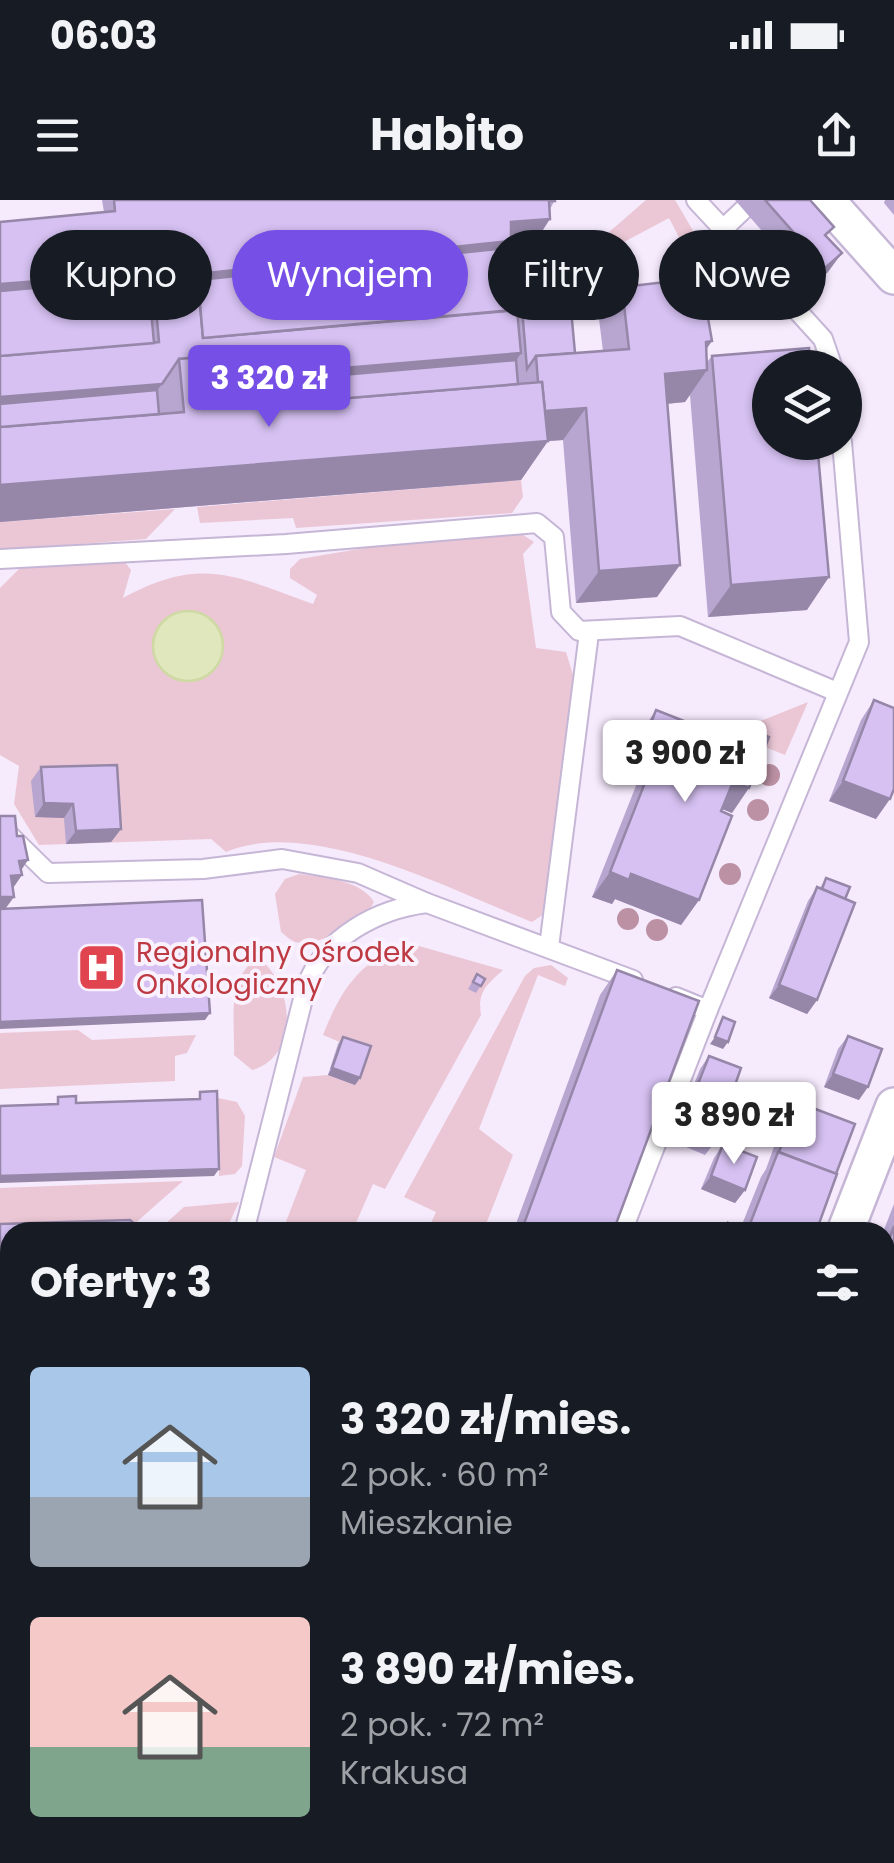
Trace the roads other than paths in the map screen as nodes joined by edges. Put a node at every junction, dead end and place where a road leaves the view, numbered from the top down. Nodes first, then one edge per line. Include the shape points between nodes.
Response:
1 (696, 200) edge
2 (826, 200) edge
3 (743, 210) dead end
4 (722, 229) junction
5 (894, 276) edge
6 (827, 350) edge
7 (844, 460) edge
8 (0, 559) edge
9 (589, 633) junction
10 (836, 692) junction
11 (0, 826) edge
12 (427, 903) junction
13 (549, 948) junction
14 (708, 1010) junction
15 (894, 1106) edge
16 (247, 1222) edge
17 (626, 1222) edge
18 (850, 1222) edge

1 - 4 lane
2 - 5 street
3 - 4 lane
4 - 6 lane
7 - 10 lane via 860,629
8 - 9 lane via 537,523 554,537 561,612 571,626
9 - 10 lane via 680,626
9 - 13 lane
10 - 14 lane
11 - 12 lane via 48,873 203,869 282,859 358,873
12 - 13 lane
12 - 16 lane via 396,907 342,937 311,973
13 - 14 lane
14 - 17 lane
15 - 18 street

